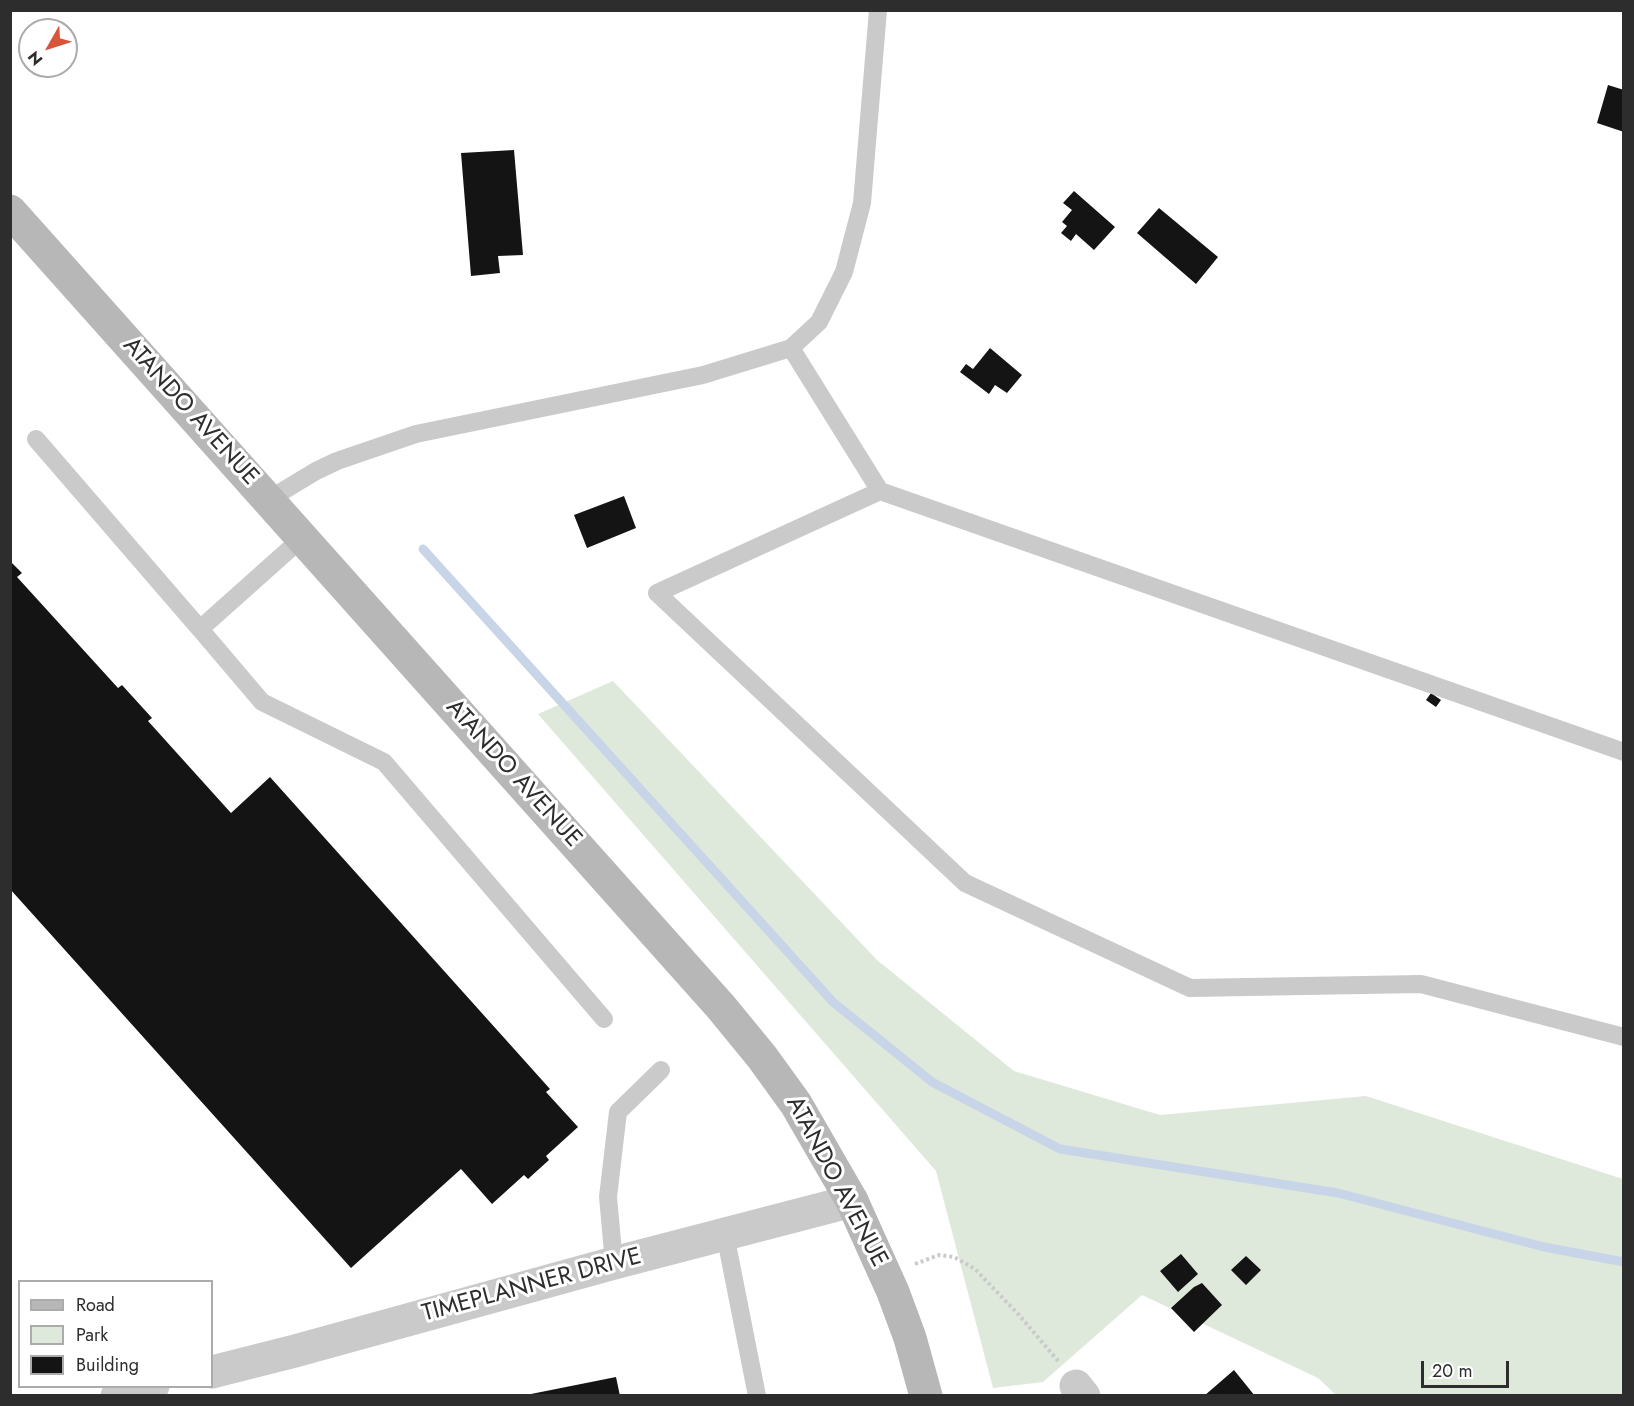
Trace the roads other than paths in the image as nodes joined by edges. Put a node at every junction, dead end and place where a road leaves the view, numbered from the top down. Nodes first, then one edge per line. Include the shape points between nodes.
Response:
1 (878, 10) edge
2 (11, 211) edge
3 (791, 348) junction
4 (36, 439) dead end
5 (880, 491) junction
6 (268, 500) junction
7 (303, 538) junction
8 (200, 629) junction
9 (1623, 752) edge
10 (604, 1018) dead end
11 (1623, 1037) edge
12 (661, 1070) dead end
13 (852, 1201) junction
14 (725, 1234) junction
15 (614, 1263) junction
16 (213, 1372) edge
17 (145, 1388) edge
18 (117, 1395) edge
19 (758, 1395) edge
20 (926, 1395) edge

1 - 3 lane via 862,203 844,273 819,322
2 - 6 main road, ATANDO AVENUE
3 - 5 lane
3 - 6 lane via 703,375 416,434 337,461
4 - 8 lane
5 - 9 lane
5 - 11 lane via 657,593 965,883 1190,988 1421,984
6 - 7 main road, ATANDO AVENUE
7 - 8 lane
7 - 13 main road, ATANDO AVENUE via 721,1007 796,1104
8 - 10 lane via 262,702 384,762
12 - 15 lane via 618,1112 608,1197
13 - 14 street, TIMEPLANNER DRIVE
13 - 20 main road, ATANDO AVENUE via 886,1275
14 - 15 street, TIMEPLANNER DRIVE
14 - 19 lane
15 - 16 street, TIMEPLANNER DRIVE
17 - 18 street

